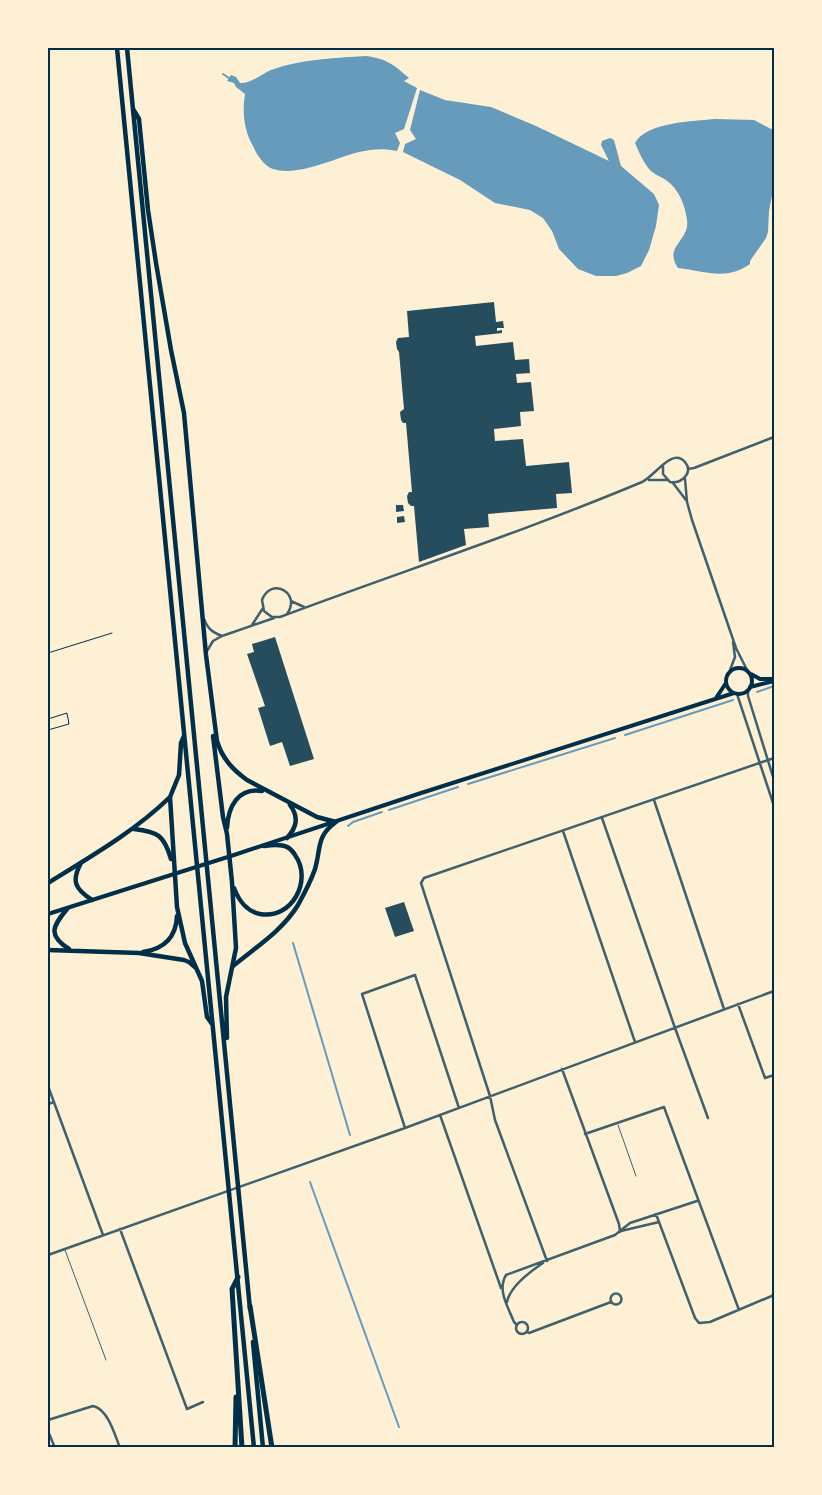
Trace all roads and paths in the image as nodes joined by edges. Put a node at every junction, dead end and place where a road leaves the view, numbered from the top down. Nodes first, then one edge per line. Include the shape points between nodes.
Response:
1 (117, 48) edge
2 (127, 48) edge
3 (133, 108) junction
4 (774, 437) edge
5 (663, 466) junction
6 (688, 469) junction
7 (685, 477) junction
8 (647, 480) junction
9 (668, 480) junction
10 (673, 482) junction
11 (687, 502) junction
12 (291, 601) junction
13 (306, 607) junction
14 (263, 608) junction
15 (287, 614) junction
16 (202, 616) junction
17 (275, 617) junction
18 (252, 625) junction
19 (112, 633) dead end
20 (732, 633) junction
21 (222, 636) junction
22 (48, 653) edge
23 (206, 655) junction
24 (730, 670) junction
25 (747, 670) junction
26 (751, 674) junction
27 (774, 680) edge
28 (726, 684) junction
29 (749, 689) junction
30 (736, 694) junction
31 (211, 698) junction
32 (714, 699) junction
33 (48, 719) edge
34 (48, 730) edge
35 (185, 735) junction
36 (774, 758) edge
37 (768, 760) junction
38 (761, 763) junction
39 (774, 780) edge
40 (267, 792) junction
41 (170, 798) junction
42 (654, 800) junction
43 (290, 804) junction
44 (774, 806) edge
45 (602, 818) junction
46 (336, 822) junction
47 (134, 829) junction
48 (563, 831) junction
49 (227, 834) junction
50 (287, 838) junction
51 (264, 846) junction
52 (81, 862) junction
53 (173, 867) junction
54 (232, 882) junction
55 (48, 883) edge
56 (92, 900) junction
57 (177, 907) junction
58 (67, 909) junction
59 (48, 914) edge
60 (48, 950) edge
61 (70, 950) junction
62 (139, 952) junction
63 (233, 966) junction
64 (199, 971) junction
65 (774, 990) edge
66 (738, 1004) junction
67 (724, 1010) junction
68 (213, 1026) junction
69 (675, 1028) junction
70 (636, 1042) junction
71 (227, 1067) junction
72 (562, 1069) junction
73 (774, 1075) edge
74 (48, 1086) edge
75 (490, 1096) junction
76 (54, 1102) junction
77 (48, 1104) edge
78 (460, 1108) junction
79 (440, 1115) junction
80 (708, 1118) dead end
81 (617, 1123) junction
82 (405, 1128) junction
83 (585, 1134) junction
84 (636, 1176) dead end
85 (698, 1201) junction
86 (656, 1214) junction
87 (659, 1222) junction
88 (120, 1229) junction
89 (620, 1232) junction
90 (103, 1235) junction
91 (65, 1249) junction
92 (48, 1255) edge
93 (547, 1261) junction
94 (238, 1277) junction
95 (501, 1288) junction
96 (774, 1295) edge
97 (507, 1302) junction
98 (612, 1303) junction
99 (250, 1306) junction
100 (738, 1310) junction
101 (517, 1325) junction
102 (527, 1332) junction
103 (106, 1360) dead end
104 (238, 1384) junction
105 (202, 1402) dead end
106 (48, 1416) edge
107 (48, 1420) edge
108 (48, 1429) edge
109 (55, 1448) edge
110 (120, 1448) edge
111 (235, 1448) edge
112 (242, 1448) edge
113 (254, 1448) edge
114 (263, 1448) edge
115 (272, 1448) edge

1 - 35 highway
2 - 3 highway
3 - 16 highway via 139,119 155,254 184,413
3 - 71 highway
4 - 6 street
5 - 6 street via 667,460 678,458
5 - 8 street
5 - 9 street via 663,474
6 - 7 street
7 - 10 street
7 - 11 street
8 - 9 street
8 - 13 street via 568,513
9 - 10 street
10 - 11 street
11 - 20 street
12 - 13 street
12 - 14 street via 284,591 272,589 264,596
12 - 15 street
13 - 15 street
14 - 17 street via 268,615
14 - 18 street
15 - 17 street
16 - 21 street via 213,633
16 - 23 highway
17 - 18 street
18 - 21 street
19 - 22 path
20 - 24 street via 735,658
20 - 25 street
21 - 23 street via 213,641
23 - 31 highway
24 - 25 main road via 740,667
24 - 28 main road
25 - 26 main road
26 - 27 main road via 760,679
26 - 29 main road
27 - 29 main road
28 - 30 main road
28 - 32 main road
29 - 30 main road
29 - 37 street via 748,696
30 - 32 main road
30 - 38 street
31 - 40 highway via 220,751 236,772
31 - 49 highway via 215,758
32 - 46 main road
33 - 34 path via 66,712 70,724
35 - 41 highway via 181,742 179,775
35 - 68 highway
36 - 37 street
37 - 38 street
37 - 39 street
38 - 42 street
38 - 44 street
40 - 43 highway
40 - 49 highway via 247,792 235,801 228,813
41 - 47 highway
41 - 53 highway
42 - 45 street
42 - 67 street
43 - 46 highway via 321,819
43 - 50 highway via 296,822
45 - 48 street
45 - 69 street
46 - 50 main road
46 - 63 highway via 322,835 314,872 294,910 270,937
47 - 52 highway
47 - 53 highway via 158,835 167,844
48 - 70 street
48 - 75 street via 424,878 421,883
49 - 54 highway
50 - 51 main road
51 - 54 highway via 288,847 299,860 302,880 293,901 274,914 254,912 238,900
51 - 56 main road
52 - 55 highway
52 - 56 highway via 75,881
53 - 57 highway
54 - 63 highway via 236,948
56 - 58 main road
57 - 62 highway via 176,925 170,938 158,948
57 - 64 highway via 185,943
58 - 59 main road
58 - 61 highway via 56,923 54,933 58,942
60 - 61 highway
61 - 62 highway
62 - 64 highway via 184,960
63 - 71 highway via 226,997
64 - 68 highway via 207,1017
65 - 66 street
66 - 67 street
66 - 73 street via 765,1078
67 - 69 street
68 - 94 highway
69 - 70 street
69 - 80 street
70 - 72 street
71 - 99 highway
72 - 75 street
72 - 83 street
74 - 76 street
75 - 78 street
75 - 93 street via 495,1120
76 - 77 street
76 - 90 street
78 - 79 street
78 - 82 street via 415,975 362,994
79 - 82 street
79 - 95 street
81 - 83 street
81 - 84 lane
81 - 85 street via 664,1107
82 - 88 street
83 - 89 street
85 - 86 street
85 - 100 street
86 - 87 street
86 - 89 street via 630,1223
87 - 89 street
87 - 100 street via 697,1322 706,1323
88 - 90 street
88 - 105 street via 187,1409
89 - 93 street
90 - 91 street
91 - 92 street
91 - 103 lane
93 - 95 street via 506,1275
93 - 97 street via 517,1285
94 - 104 highway via 232,1289
94 - 113 highway
95 - 97 street
96 - 100 street
97 - 101 street
98 - 98 street via 620,1304 621,1296 613,1295
98 - 102 street
99 - 114 highway
99 - 115 highway
101 - 102 street via 518,1333
101 - 102 street via 526,1324
104 - 111 highway
104 - 112 highway
106 - 107 street
107 - 108 street
107 - 110 street via 97,1407 107,1417
108 - 109 street

